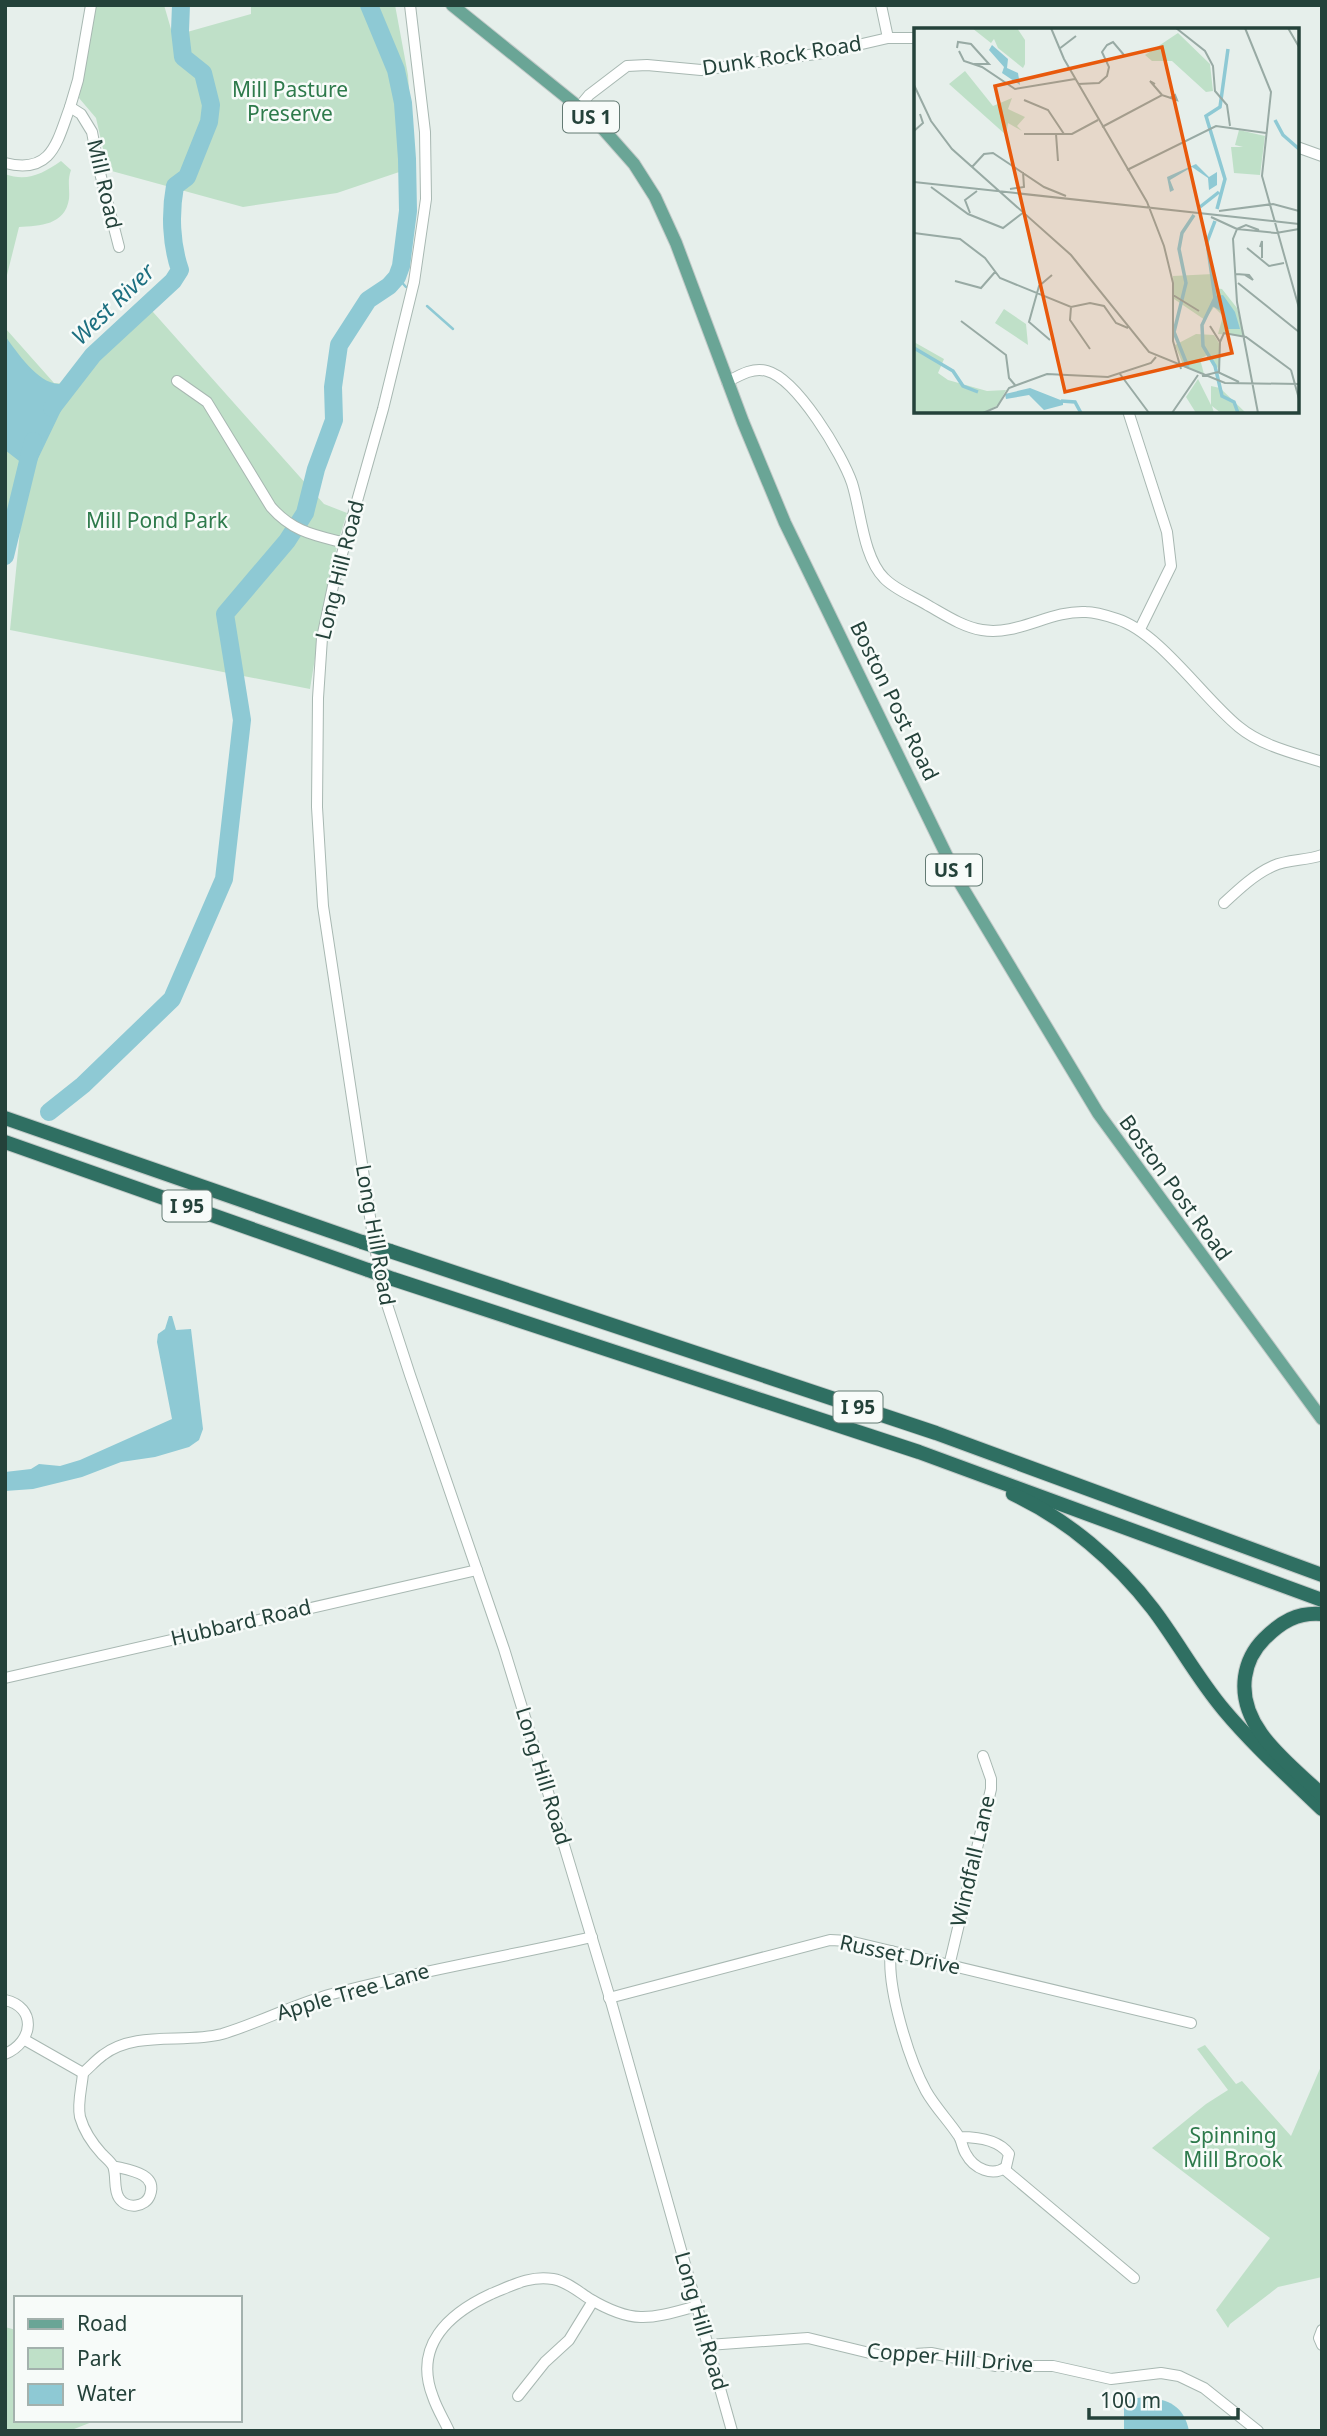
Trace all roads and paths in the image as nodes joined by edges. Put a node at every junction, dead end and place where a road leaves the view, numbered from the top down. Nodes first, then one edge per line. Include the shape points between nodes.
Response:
1 (91, 5) edge
2 (410, 5) edge
3 (452, 5) edge
4 (881, 5) edge
5 (888, 38) junction
6 (914, 38) edge
7 (70, 107) junction
8 (579, 107) junction
9 (1299, 147) edge
10 (1322, 156) edge
11 (5, 163) edge
12 (118, 247) dead end
13 (177, 382) dead end
14 (727, 382) junction
15 (1129, 413) edge
16 (345, 543) junction
17 (1140, 629) junction
18 (1322, 762) edge
19 (1322, 855) edge
20 (1224, 903) dead end
21 (5, 1111) edge
22 (5, 1118) edge
23 (5, 1142) edge
24 (85, 1145) junction
25 (1322, 1419) edge
26 (919, 1452) junction
27 (477, 1570) junction
28 (1322, 1575) edge
29 (1322, 1600) edge
30 (1322, 1614) edge
31 (5, 1678) edge
32 (983, 1756) dead end
33 (1322, 1795) edge
34 (1322, 1809) edge
35 (592, 1937) junction
36 (891, 1951) junction
37 (948, 1966) junction
38 (609, 1998) junction
39 (5, 2000) edge
40 (1191, 2023) dead end
41 (25, 2040) junction
42 (5, 2054) edge
43 (83, 2073) junction
44 (960, 2137) junction
45 (113, 2166) dead end
46 (1004, 2169) junction
47 (1134, 2278) dead end
48 (593, 2301) junction
49 (697, 2306) junction
50 (1322, 2330) edge
51 (708, 2345) junction
52 (1322, 2345) edge
53 (519, 2396) dead end
54 (449, 2431) edge
55 (732, 2431) edge
56 (1258, 2431) edge

1 - 7 street
2 - 16 street, Long Hill Road via 426,153 426,199 391,377
3 - 8 main road, Boston Post Road / US 1
4 - 5 street
5 - 6 street, Dunk Rock Road
5 - 8 street, Dunk Rock Road via 812,55 701,70 627,66
7 - 11 street via 46,159 29,166
7 - 12 street, Mill Road via 81,114 92,132
8 - 14 main road, Boston Post Road / US 1 via 625,153 655,197
9 - 10 street
13 - 16 street via 207,401 271,507 296,529
14 - 17 street via 746,372 764,370 791,386 841,460 857,500 869,552 883,578 907,594 982,630 1017,629 1085,612
14 - 25 main road, Boston Post Road / US 1 via 785,523 961,885 1098,1113
15 - 17 street via 1167,532 1171,566
16 - 27 street, Long Hill Road via 326,619 318,681 317,819 323,906 383,1292
17 - 18 street via 1240,728 1267,744
19 - 20 street via 1274,865
21 - 24 highway
22 - 24 highway, I 95
23 - 26 highway, I 95, bridge via 393,1279
24 - 28 highway, I 95, bridge via 936,1433
26 - 29 highway, I 95
26 - 34 highway via 1022,1499 1098,1551 1154,1610 1223,1710
27 - 31 street, Hubbard Road
27 - 35 street, Long Hill Road
30 - 33 highway via 1309,1613 1281,1623 1259,1643 1246,1667 1243,1691 1248,1714 1266,1740
32 - 37 street, Windfall Lane via 991,1789
35 - 38 street, Long Hill Road
35 - 43 street, Apple Tree Lane via 333,1994 201,2039 129,2043 103,2054
36 - 37 street, Russet Drive
36 - 38 street, Russet Drive via 830,1940
36 - 44 street via 893,1991 914,2065 941,2115
37 - 40 street, Russet Drive
38 - 49 street, Long Hill Road
39 - 41 street via 20,2007 27,2019
41 - 42 street
41 - 43 street
43 - 45 street via 79,2113 92,2143
44 - 46 street via 968,2158 981,2168 992,2172
44 - 46 street via 996,2143 1007,2150 1009,2161
46 - 47 street
48 - 49 street via 637,2319
48 - 53 street via 569,2340
48 - 54 street via 555,2279 536,2278 460,2310 433,2342 428,2360 432,2396
49 - 51 street, Long Hill Road
50 - 52 street
51 - 55 street, Long Hill Road
51 - 56 street, Copper Hill Drive via 808,2338 882,2356 931,2353 996,2366 1052,2366 1111,2379 1170,2374 1205,2388

